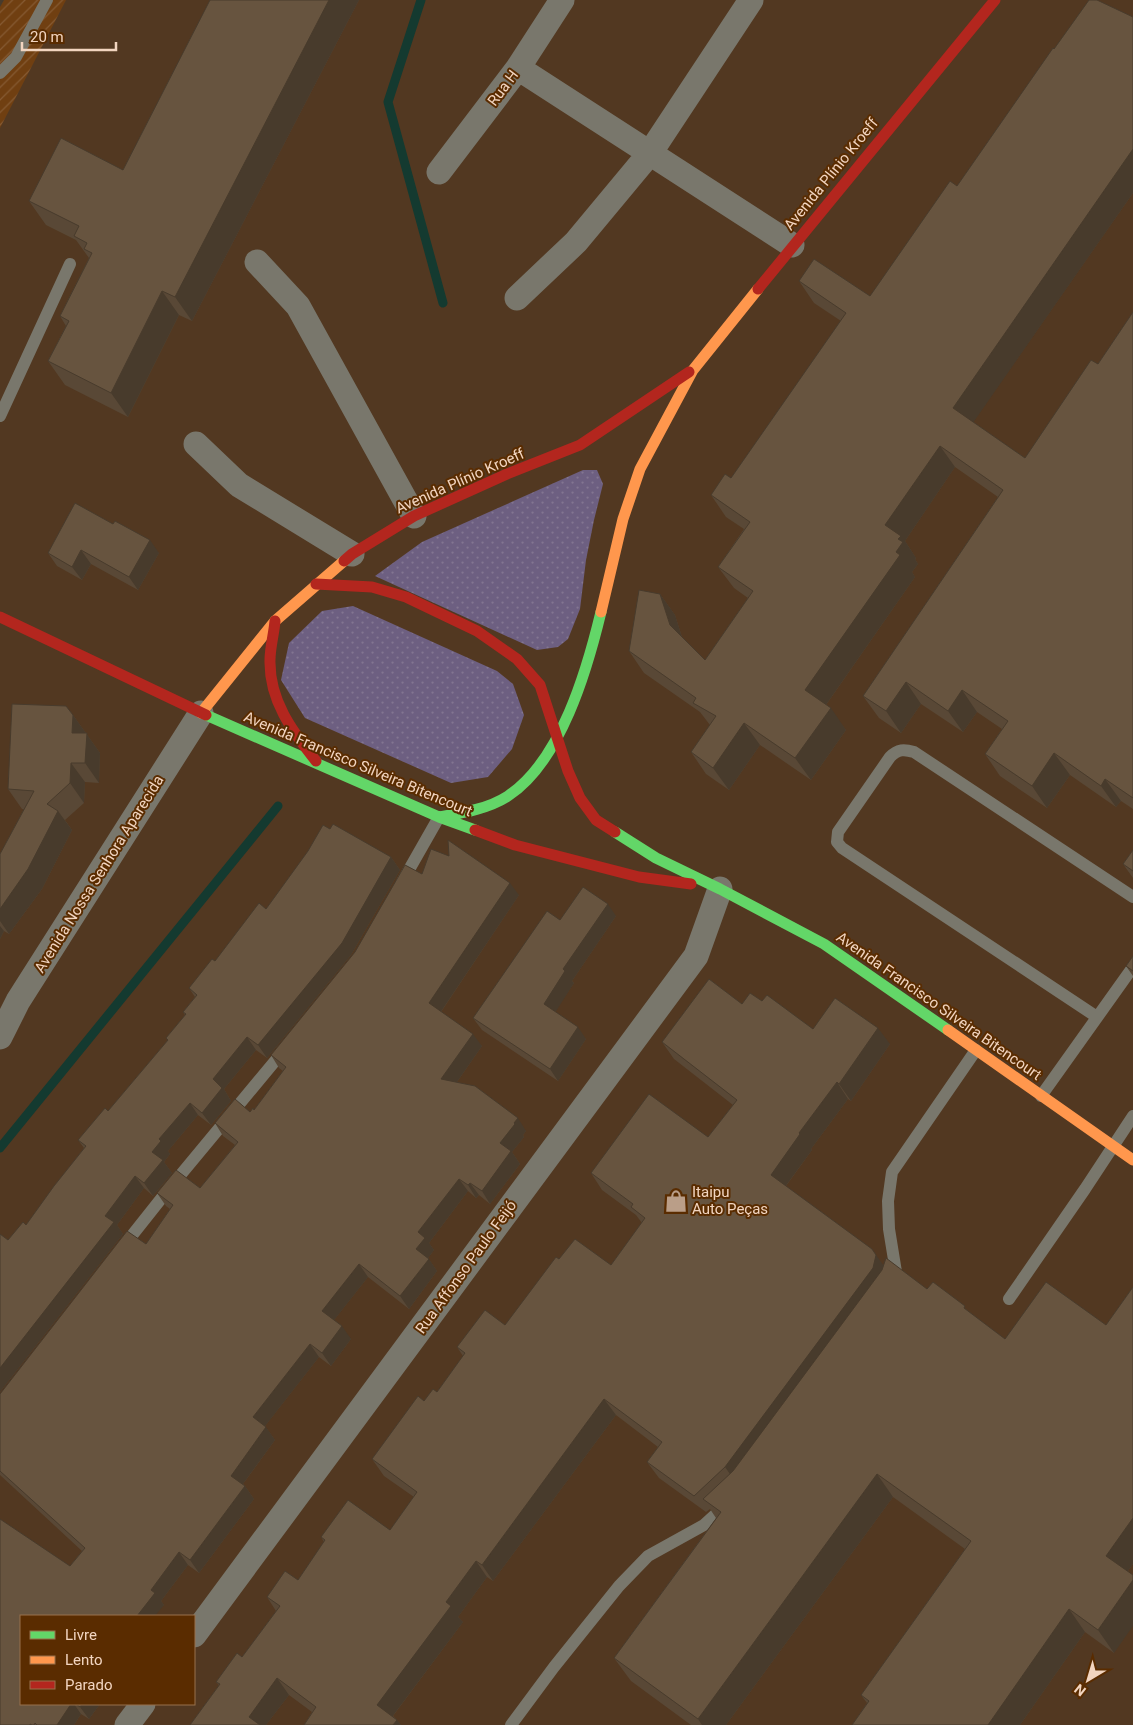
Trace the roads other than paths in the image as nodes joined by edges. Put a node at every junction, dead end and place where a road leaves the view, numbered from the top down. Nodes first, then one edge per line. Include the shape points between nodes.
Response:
1 (47, 0) edge
2 (562, 0) edge
3 (751, 0) edge
4 (995, 0) edge
5 (518, 68) junction
6 (0, 73) edge
7 (650, 153) junction
8 (439, 172) dead end
9 (792, 245) junction
10 (257, 262) dead end
11 (70, 264) dead end
12 (517, 298) dead end
13 (693, 370) junction
14 (0, 416) edge
15 (196, 444) dead end
16 (414, 516) junction
17 (352, 554) junction
18 (316, 584) junction
19 (0, 617) edge
20 (275, 621) junction
21 (201, 713) junction
22 (558, 738) junction
23 (318, 764) junction
24 (439, 816) junction
25 (720, 889) junction
26 (396, 892) edge
27 (1133, 897) edge
28 (1133, 967) edge
29 (1098, 1017) junction
30 (0, 1037) edge
31 (294, 1037) edge
32 (976, 1050) junction
33 (1041, 1096) junction
34 (1133, 1116) edge
35 (1112, 1146) junction
36 (1133, 1160) edge
37 (114, 1259) edge
38 (886, 1296) edge
39 (1009, 1299) dead end
40 (737, 1495) edge
41 (195, 1634) edge
42 (142, 1705) edge
43 (127, 1725) edge
44 (511, 1725) edge

1 - 6 lane via 16,57
2 - 5 street, Rua H
3 - 7 street
4 - 9 main road, Avenida Plínio Kroeff
5 - 7 street
5 - 8 street, Rua H
7 - 9 street
7 - 12 street via 576,242
9 - 13 main road, Avenida Plínio Kroeff
10 - 16 street via 298,306
11 - 14 lane
13 - 16 main road, Avenida Plínio Kroeff via 580,445
13 - 22 main road, Avenida Plínio Kroeff via 640,469 623,519 586,665
15 - 17 street via 239,485
16 - 17 main road, Avenida Plínio Kroeff
17 - 18 main road, Avenida Plínio Kroeff
18 - 20 main road, Avenida Plínio Kroeff
18 - 22 main road, Avenida Francisco Silveira Bitencourt via 372,587 406,597 477,631 517,659 540,685
19 - 21 main road, Avenida Francisco Silveira Bitencourt
20 - 21 main road, Avenida Plínio Kroeff
20 - 23 main road via 270,661 273,694 289,727
21 - 23 main road, Avenida Francisco Silveira Bitencourt
21 - 30 street, Avenida Nossa Senhora Aparecida via 18,1001
22 - 24 main road, Avenida Plínio Kroeff via 535,772 508,796 477,810
22 - 25 main road, Avenida Francisco Silveira Bitencourt via 580,798 596,820 656,858
23 - 24 main road, Avenida Francisco Silveira Bitencourt
24 - 25 main road, Avenida Francisco Silveira Bitencourt via 515,846 639,877
24 - 26 lane
25 - 32 main road, Avenida Francisco Silveira Bitencourt via 824,944
25 - 41 street, Rua Affonso Paulo Feijó via 696,956
27 - 29 lane via 914,752 906,750 895,752 890,757 838,832 837,842 842,848
28 - 29 lane
29 - 33 lane
31 - 37 lane
32 - 33 main road, Avenida Francisco Silveira Bitencourt
32 - 38 lane via 892,1172 889,1229 896,1272
33 - 35 main road, Avenida Francisco Silveira Bitencourt
34 - 35 lane
35 - 36 main road, Avenida Francisco Silveira Bitencourt
35 - 39 lane
40 - 44 lane via 704,1525 648,1556 607,1601
42 - 43 street

